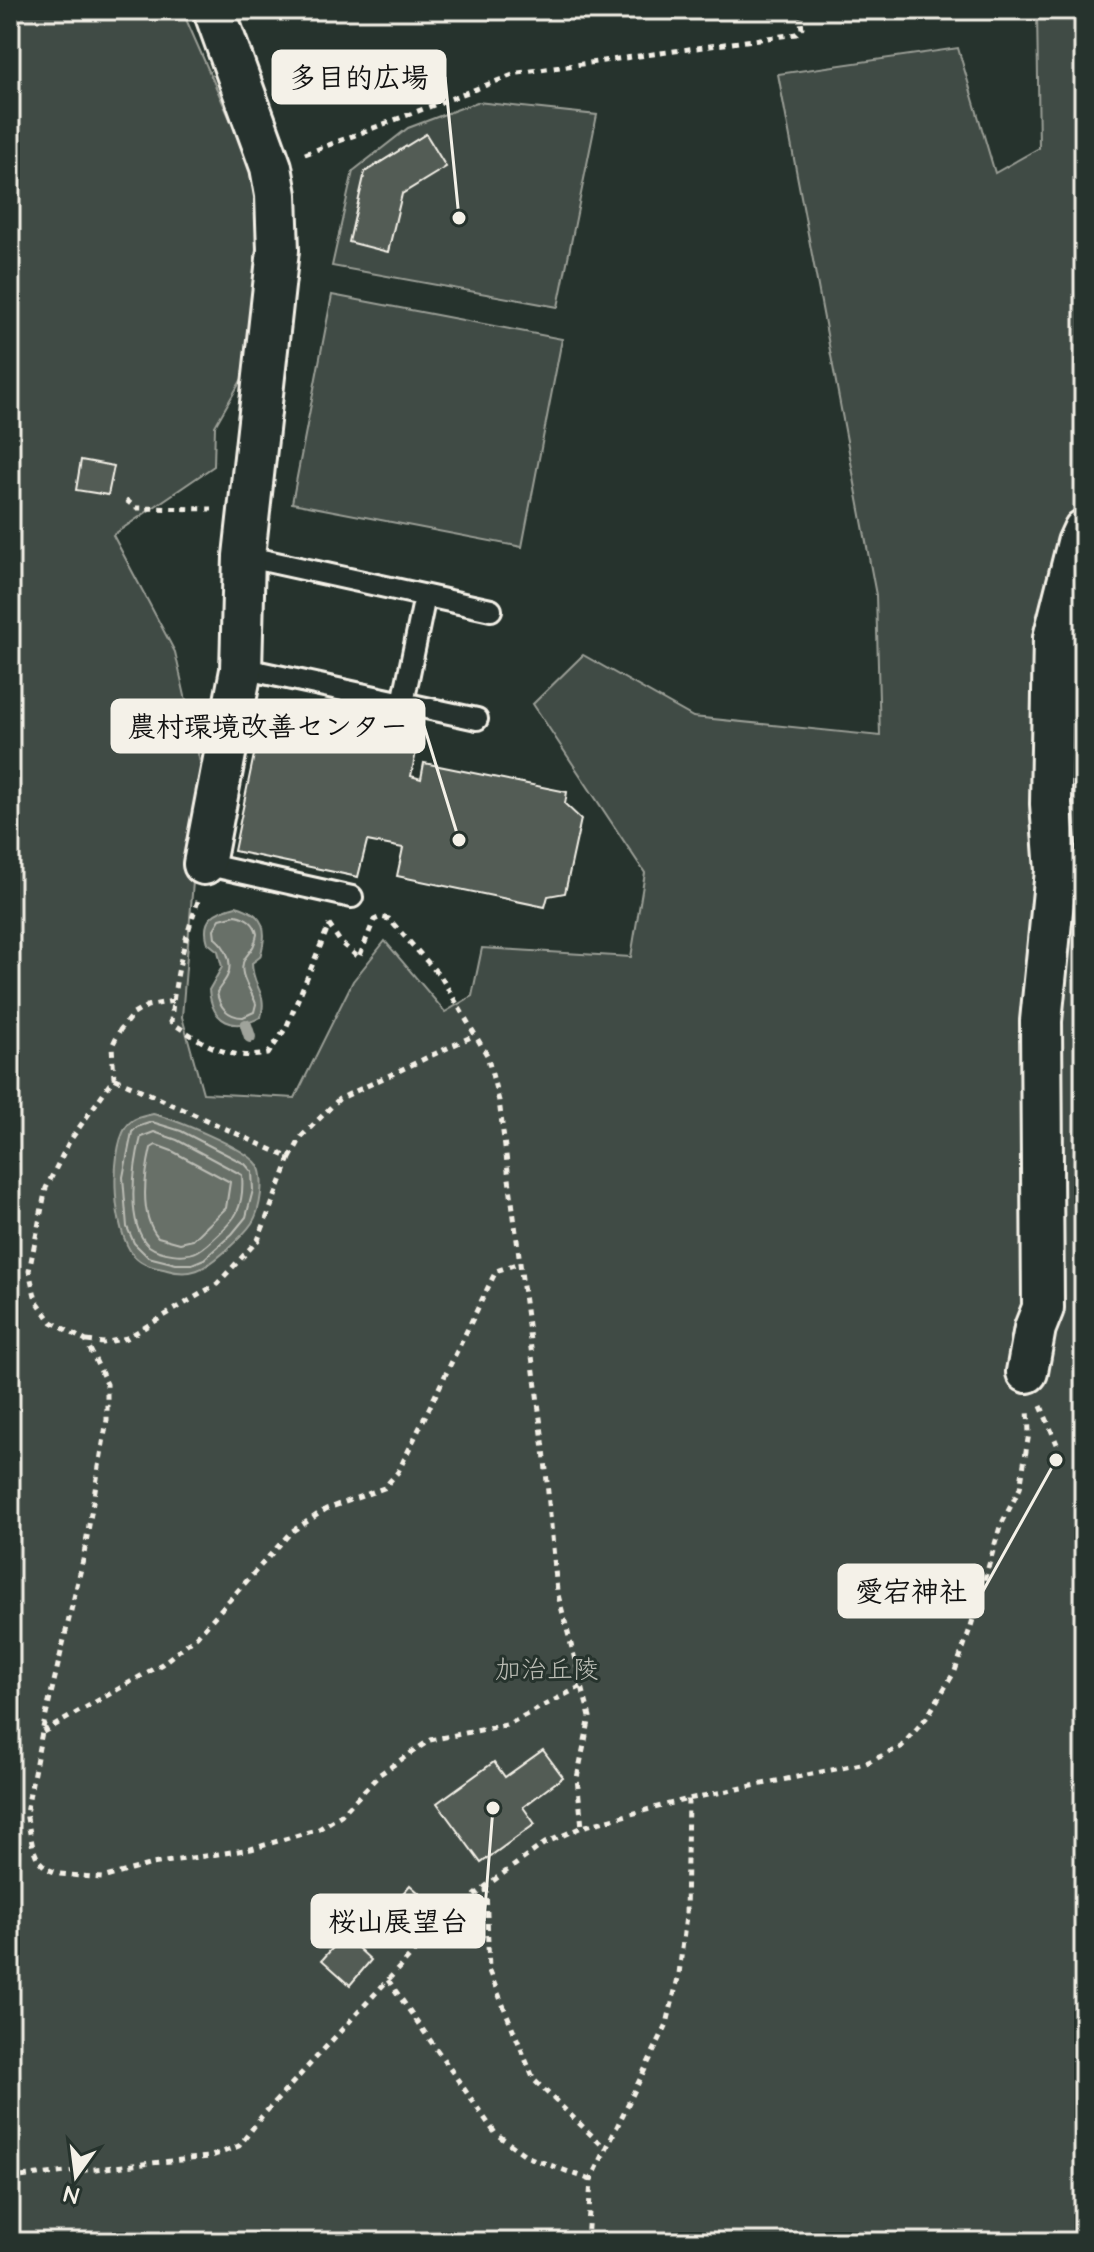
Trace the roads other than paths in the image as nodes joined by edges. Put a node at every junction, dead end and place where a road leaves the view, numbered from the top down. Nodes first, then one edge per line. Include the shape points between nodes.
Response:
1 (214, 10) edge
2 (1084, 530) edge
3 (244, 556) junction
4 (425, 596) junction
5 (491, 610) dead end
6 (241, 668) junction
7 (403, 703) junction
8 (477, 719) dead end
9 (208, 866) joint
10 (346, 895) road end
11 (1027, 1372) road end

1 - 3 street via 271,167 276,195 278,250
2 - 11 street via 1054,638 1051,804 1056,871 1041,1021 1043,1308
3 - 4 lane
3 - 6 street
4 - 5 lane
4 - 7 lane
6 - 7 lane
6 - 9 street
7 - 8 lane
9 - 10 lane

